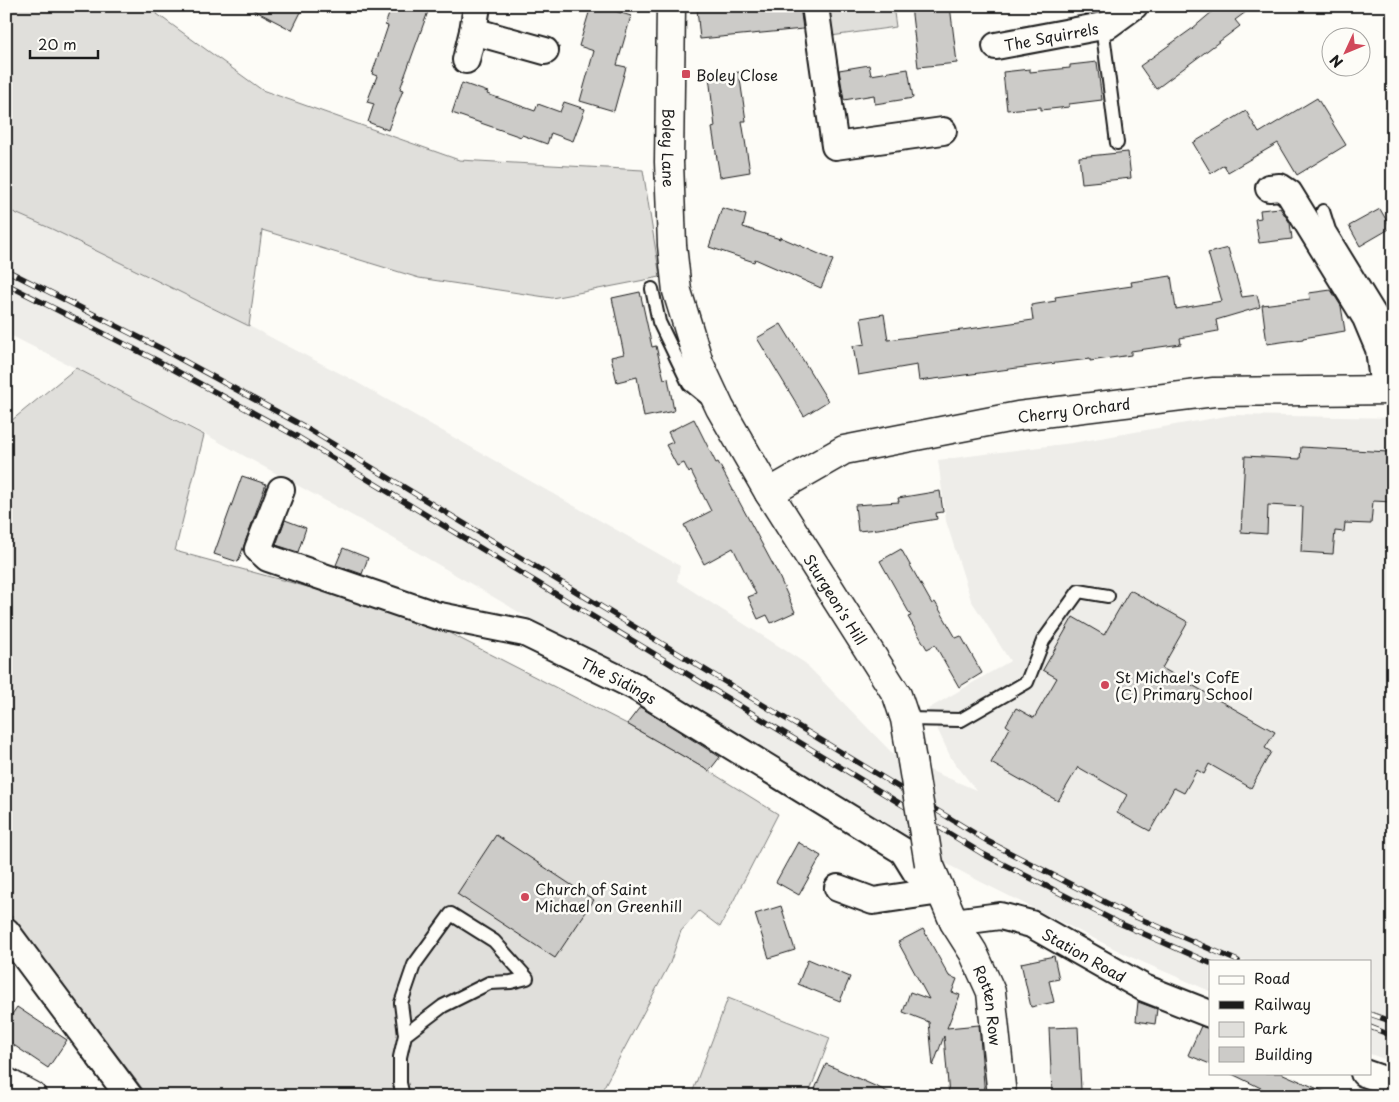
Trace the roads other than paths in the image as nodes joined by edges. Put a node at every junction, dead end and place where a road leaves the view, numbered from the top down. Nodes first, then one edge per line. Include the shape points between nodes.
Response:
1 (672, 6) edge
2 (815, 6) edge
3 (1134, 6) edge
4 (475, 19) edge
5 (1105, 26) junction
6 (996, 46) dead end
7 (545, 51) dead end
8 (466, 60) dead end
9 (943, 131) dead end
10 (1117, 143) dead end
11 (1269, 188) dead end
12 (1323, 211) dead end
13 (664, 290) joint
14 (1393, 334) edge
15 (1389, 390) edge
16 (281, 490) dead end
17 (769, 493) junction
18 (1108, 596) dead end
19 (906, 719) junction
20 (838, 888) dead end
21 (941, 891) junction
22 (954, 922) junction
23 (6, 931) edge
24 (1209, 1014) edge
25 (405, 1035) junction
26 (1367, 1074) edge
27 (6, 1082) edge
28 (1393, 1083) edge
29 (32, 1096) edge
30 (128, 1096) edge
31 (403, 1096) edge
32 (1002, 1096) edge

1 - 13 street, Boley Lane via 669,162 672,245
2 - 9 street via 835,146
3 - 5 street
4 - 7 street
4 - 8 street
5 - 6 street, The Squirrels
5 - 10 lane
11 - 15 street via 1280,187 1289,193 1366,318 1380,349
12 - 14 lane via 1329,230
13 - 17 street, Sturgeon's Hill via 720,408
15 - 17 street, Cherry Orchard via 1214,392 1018,416 844,450
16 - 21 street, The Sidings via 255,556 435,615 525,633 634,686 903,851 916,872
17 - 19 street, Sturgeon's Hill via 897,694
18 - 19 lane via 1079,591 1044,641 1027,682 961,720
19 - 21 street, Sturgeon's Hill, bridge via 930,864
20 - 21 street via 873,901
21 - 22 street, Sturgeon's Hill
22 - 24 street, Station Road via 1000,916 1031,924 1144,988
22 - 32 street, Rotten Row via 973,952 991,992
23 - 30 street
25 - 25 lane via 443,1006 489,983 527,978 494,941 451,914 414,965 401,1003
25 - 31 lane via 400,1057
26 - 28 street
27 - 29 street

